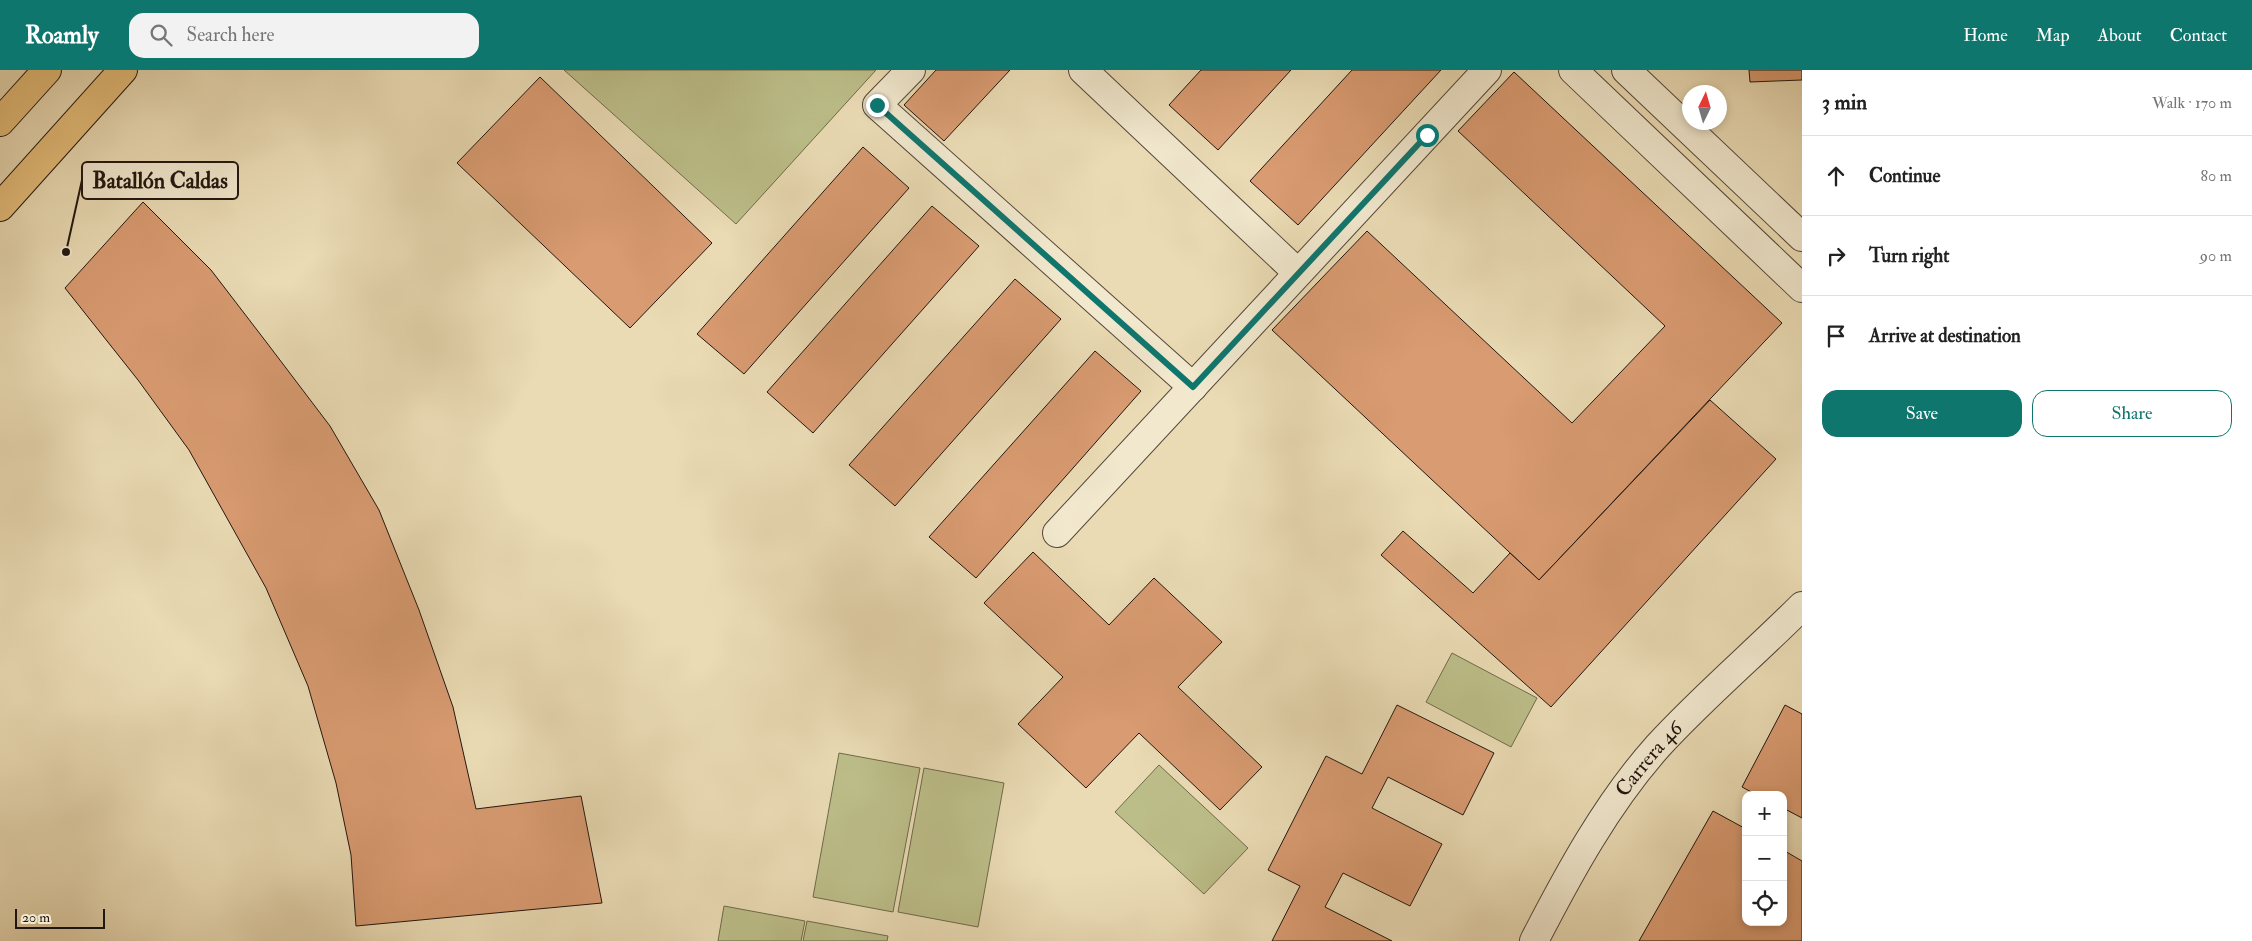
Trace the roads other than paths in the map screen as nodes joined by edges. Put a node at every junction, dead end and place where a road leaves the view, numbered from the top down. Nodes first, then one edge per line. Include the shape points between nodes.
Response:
1 (47, 70) edge
2 (123, 70) edge
3 (910, 70) edge
4 (1083, 70) edge
5 (1487, 70) edge
6 (1573, 70) edge
7 (1626, 70) edge
8 (0, 122) edge
9 (0, 207) edge
10 (1802, 238) edge
11 (1298, 273) junction
12 (1802, 288) edge
13 (1193, 387) junction
14 (1057, 534) dead end
15 (1801, 608) edge
16 (1534, 941) edge

1 - 8 main road
2 - 9 main road
3 - 13 street via 877,105
4 - 11 street
5 - 11 street
6 - 12 street
7 - 10 street
11 - 13 street
13 - 14 street
15 - 16 street, Carrera 46 via 1658,746 1615,802 1564,883

